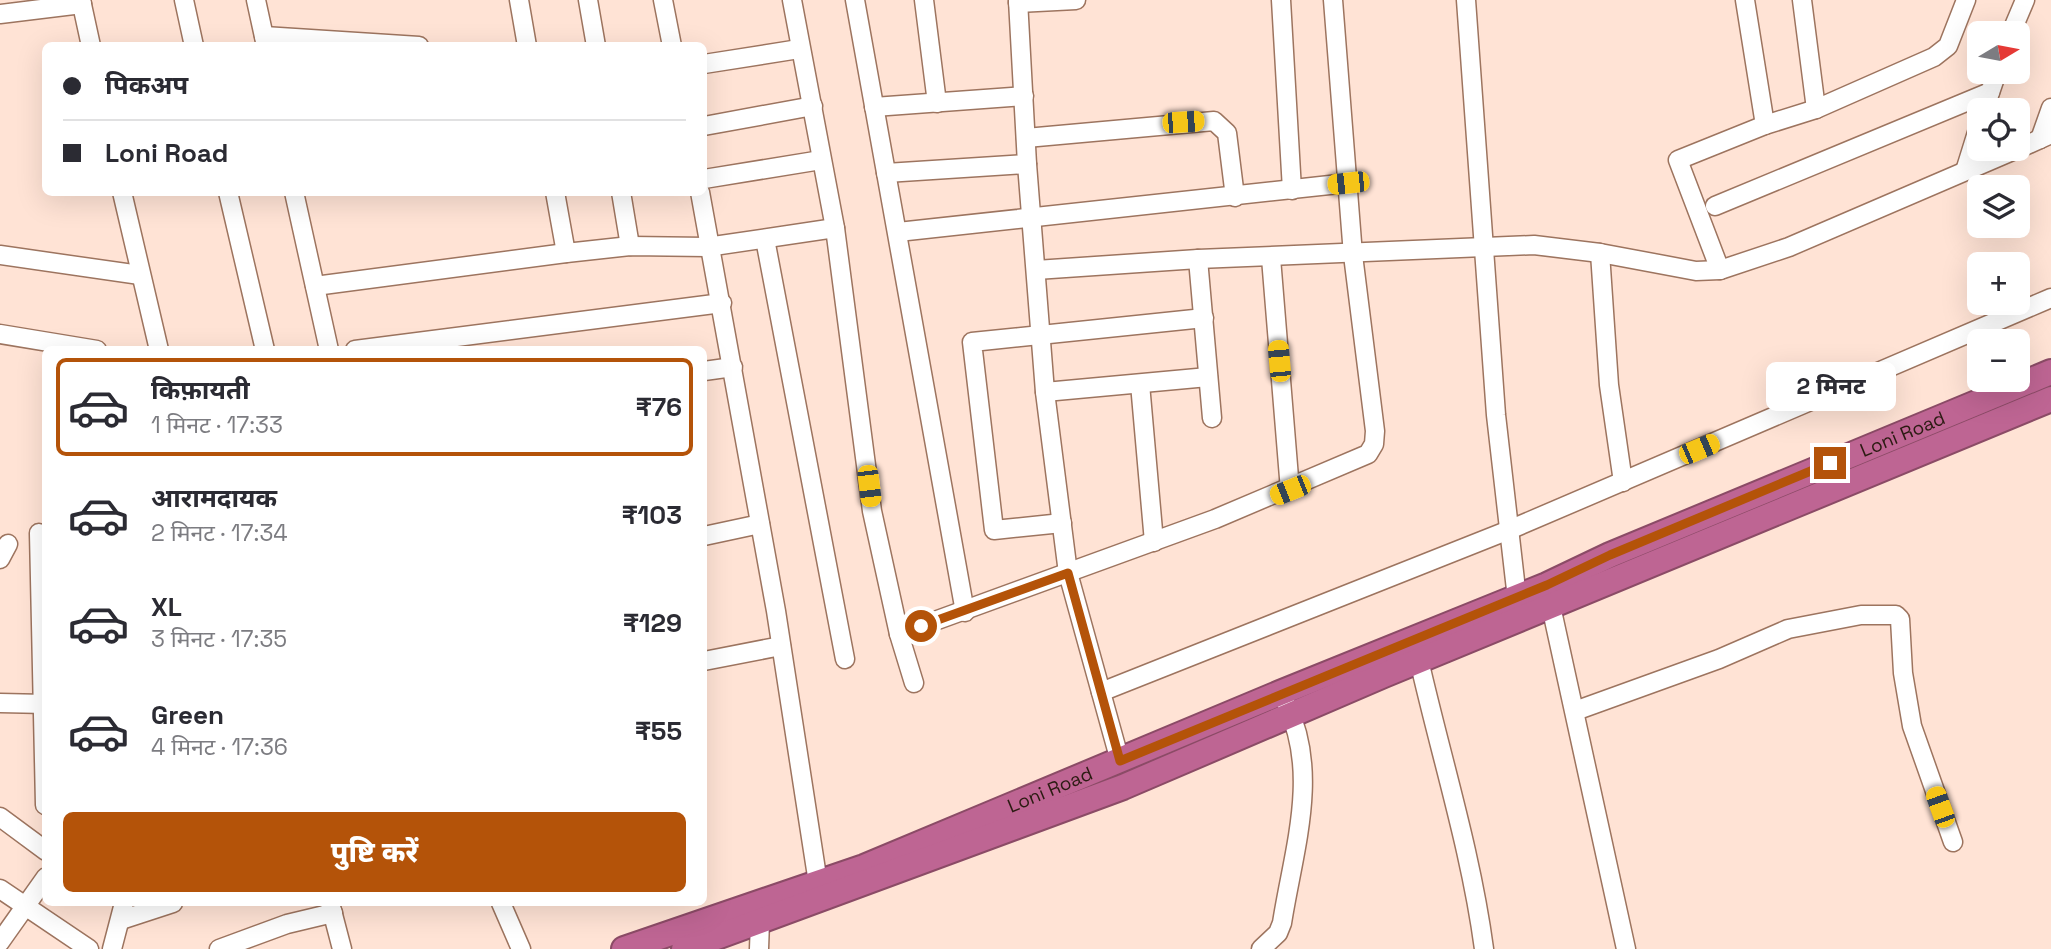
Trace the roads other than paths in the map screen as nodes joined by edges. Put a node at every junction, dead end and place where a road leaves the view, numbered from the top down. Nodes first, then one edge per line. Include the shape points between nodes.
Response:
1 (184, 0) edge
2 (256, 0) edge
3 (519, 0) edge
4 (588, 0) edge
5 (663, 0) edge
6 (792, 0) edge
7 (855, 0) edge
8 (924, 0) edge
9 (1076, 0) edge
10 (1281, 0) edge
11 (1333, 0) edge
12 (1466, 0) edge
13 (1745, 0) edge
14 (1802, 0) edge
15 (1966, 0) edge
16 (2025, 0) edge
17 (1018, 1) edge
18 (81, 2) edge
19 (0, 14) edge
20 (2016, 21) edge
21 (265, 41) edge
22 (90, 42) edge
23 (193, 42) edge
24 (296, 42) edge
25 (526, 42) edge
26 (595, 42) edge
27 (671, 42) edge
28 (799, 48) junction
29 (707, 63) edge
30 (1993, 84) edge
31 (1990, 92) junction
32 (1024, 96) junction
33 (1988, 98) edge
34 (937, 103) junction
35 (813, 106) junction
36 (874, 107) junction
37 (2051, 108) edge
38 (1816, 109) junction
39 (707, 125) edge
40 (1765, 125) junction
41 (2045, 137) edge
42 (1026, 138) junction
43 (821, 160) junction
44 (1968, 161) edge
45 (1989, 161) edge
46 (1027, 164) junction
47 (1965, 171) junction
48 (886, 173) junction
49 (707, 178) edge
50 (1348, 183) junction
51 (1292, 190) junction
52 (123, 196) edge
53 (229, 196) edge
54 (295, 196) edge
55 (556, 196) edge
56 (622, 196) edge
57 (701, 196) edge
58 (1235, 197) junction
59 (1715, 206) dead end
60 (1032, 219) junction
61 (835, 228) junction
62 (898, 232) junction
63 (765, 239) junction
64 (1483, 245) junction
65 (630, 246) junction
66 (707, 247) junction
67 (566, 253) junction
68 (1600, 253) junction
69 (0, 255) edge
70 (1353, 255) junction
71 (1271, 258) junction
72 (1198, 260) junction
73 (1036, 270) junction
74 (1720, 270) junction
75 (140, 275) junction
76 (315, 286) junction
77 (2051, 298) edge
78 (722, 303) junction
79 (1204, 318) junction
80 (0, 334) edge
81 (1041, 334) junction
82 (73, 346) edge
83 (158, 346) edge
84 (264, 346) edge
85 (328, 346) edge
86 (386, 346) edge
87 (733, 367) junction
88 (707, 371) edge
89 (2051, 372) edge
90 (1208, 377) junction
91 (1140, 384) junction
92 (1045, 392) junction
93 (2051, 399) edge
94 (1982, 400) junction
95 (1212, 418) dead end
96 (1991, 424) junction
97 (1623, 482) junction
98 (1290, 490) junction
99 (1062, 523) junction
100 (760, 524) junction
101 (1509, 530) junction
102 (40, 533) dead end
103 (707, 535) edge
104 (1154, 542) junction
105 (1068, 573) junction
106 (1549, 595) junction
107 (1518, 608) junction
108 (965, 612) junction
109 (899, 634) junction
110 (781, 646) junction
111 (42, 647) edge
112 (845, 659) dead end
113 (707, 660) edge
114 (1419, 660) junction
115 (914, 683) dead end
116 (1101, 692) junction
117 (1280, 692) junction
118 (0, 703) edge
119 (42, 704) edge
120 (1575, 711) junction
121 (1291, 715) junction
122 (1120, 761) junction
123 (0, 817) edge
124 (1953, 842) dead end
125 (42, 848) edge
126 (42, 883) edge
127 (818, 883) junction
128 (0, 889) edge
129 (154, 906) edge
130 (502, 906) edge
131 (26, 907) junction
132 (331, 908) edge
133 (122, 911) edge
134 (760, 922) junction
135 (0, 942) edge
136 (89, 949) edge
137 (112, 949) edge
138 (219, 949) edge
139 (342, 949) edge
140 (521, 949) edge
141 (624, 949) edge
142 (684, 949) edge
143 (759, 949) edge
144 (1261, 949) edge
145 (1484, 949) edge
146 (1626, 949) edge

1 - 23 street
2 - 21 street
3 - 25 street
4 - 26 street
5 - 27 street
6 - 28 street
7 - 36 street
8 - 34 street
9 - 17 street
10 - 51 street
11 - 50 street
12 - 64 street
13 - 40 street
14 - 38 street
15 - 38 street via 1942,52
16 - 20 street
17 - 32 street
18 - 19 street
18 - 22 street
21 - 24 street
28 - 29 street
28 - 35 street
30 - 31 street
31 - 33 street
31 - 59 street
32 - 34 street
32 - 42 street
34 - 36 street
35 - 39 street
35 - 43 street
36 - 48 street
37 - 41 street
38 - 40 street
40 - 74 street via 1678,160
42 - 46 street
42 - 58 street via 1214,121 1227,133
43 - 49 street
43 - 61 street
44 - 47 street
45 - 47 street
46 - 48 street
46 - 60 street
47 - 74 street via 1789,247
48 - 62 street
50 - 51 street
50 - 70 street
51 - 58 street
52 - 75 street
53 - 84 street
54 - 76 street
55 - 67 street
56 - 65 street
57 - 66 street
58 - 60 street
60 - 62 street
60 - 73 street
61 - 63 street
61 - 109 street via 872,511
62 - 108 street
63 - 66 street
63 - 112 street
64 - 68 street via 1556,246
64 - 70 street
64 - 101 street
65 - 66 street
65 - 67 street
66 - 78 street
67 - 76 street
68 - 74 street via 1696,271
68 - 97 street via 1609,385
69 - 75 street
70 - 71 street
70 - 98 street via 1374,444 1359,460
71 - 72 street
71 - 98 street
72 - 73 street
72 - 79 street
73 - 81 street
75 - 83 street
76 - 85 street
77 - 97 street
78 - 86 street
78 - 87 street
79 - 81 street
79 - 90 street
80 - 82 street
81 - 92 street
81 - 99 street via 972,342 994,530
87 - 88 street
87 - 100 street
89 - 94 highway, Loni Road
90 - 91 street
90 - 95 street
91 - 92 street
91 - 104 street
92 - 99 street
93 - 96 highway, Loni Road
94 - 96 highway
94 - 106 highway, Loni Road via 1635,544
96 - 106 highway, Loni Road
97 - 101 street
98 - 104 street
99 - 105 street
100 - 103 street
100 - 110 street
101 - 107 street
101 - 116 street
102 - 111 street
104 - 105 street
105 - 108 street
105 - 116 street
106 - 107 highway, Loni Road
106 - 120 street
107 - 114 highway, Loni Road
107 - 117 highway, Loni Road
108 - 109 street
109 - 115 street
110 - 113 street
110 - 127 street
114 - 121 highway, Loni Road
114 - 145 street via 1467,846
116 - 122 street
117 - 121 street
117 - 122 highway, Loni Road
118 - 119 street
120 - 124 street via 1788,629 1861,615 1896,615 1912,726
120 - 146 street
121 - 134 highway, Loni Road via 1123,787
121 - 144 street via 1303,764 1302,802 1282,923
122 - 127 highway, Loni Road
123 - 125 street
126 - 131 street
127 - 141 highway, Loni Road
128 - 131 street
129 - 133 street
130 - 140 street
131 - 135 street
131 - 136 street
132 - 138 street
132 - 139 street
133 - 137 street
134 - 142 highway, Loni Road
134 - 143 street

